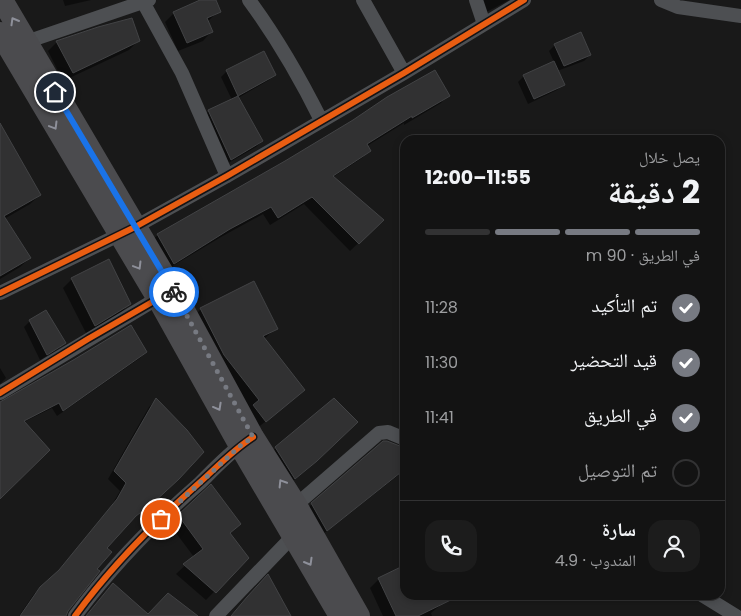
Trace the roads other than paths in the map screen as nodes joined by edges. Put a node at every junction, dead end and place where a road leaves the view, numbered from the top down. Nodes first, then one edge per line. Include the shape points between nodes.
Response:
1 (2, 0) edge
2 (249, 0) edge
3 (362, 0) edge
4 (476, 0) edge
5 (524, 0) edge
6 (661, 0) edge
7 (146, 1) edge
8 (741, 16) edge
9 (484, 24) junction
10 (1, 37) edge
11 (26, 42) junction
12 (404, 73) junction
13 (322, 120) junction
14 (227, 176) junction
15 (127, 230) junction
16 (1, 291) edge
17 (165, 294) junction
18 (0, 393) edge
19 (400, 437) edge
20 (247, 441) junction
21 (296, 505) junction
22 (294, 535) junction
23 (710, 600) edge
24 (74, 616) edge
25 (216, 616) edge
26 (354, 616) edge
27 (736, 616) edge

11 -> 1 main road
2 - 13 street via 299,76
3 - 12 street
4 - 9 street
5 - 9 street
6 - 8 street via 678,7
7 - 11 street
7 - 14 street
9 - 12 street
10 -> 15 main road
11 - 15 main road
12 - 13 street
13 - 14 street
14 - 15 street
15 - 16 street
15 - 17 main road
17 - 18 street
17 - 20 main road
19 - 21 street via 388,432 379,433
21 -> 20 main road
20 - 22 main road
20 - 24 street via 137,542
21 - 26 main road
22 - 25 street
22 -> 26 main road
23 - 27 street

